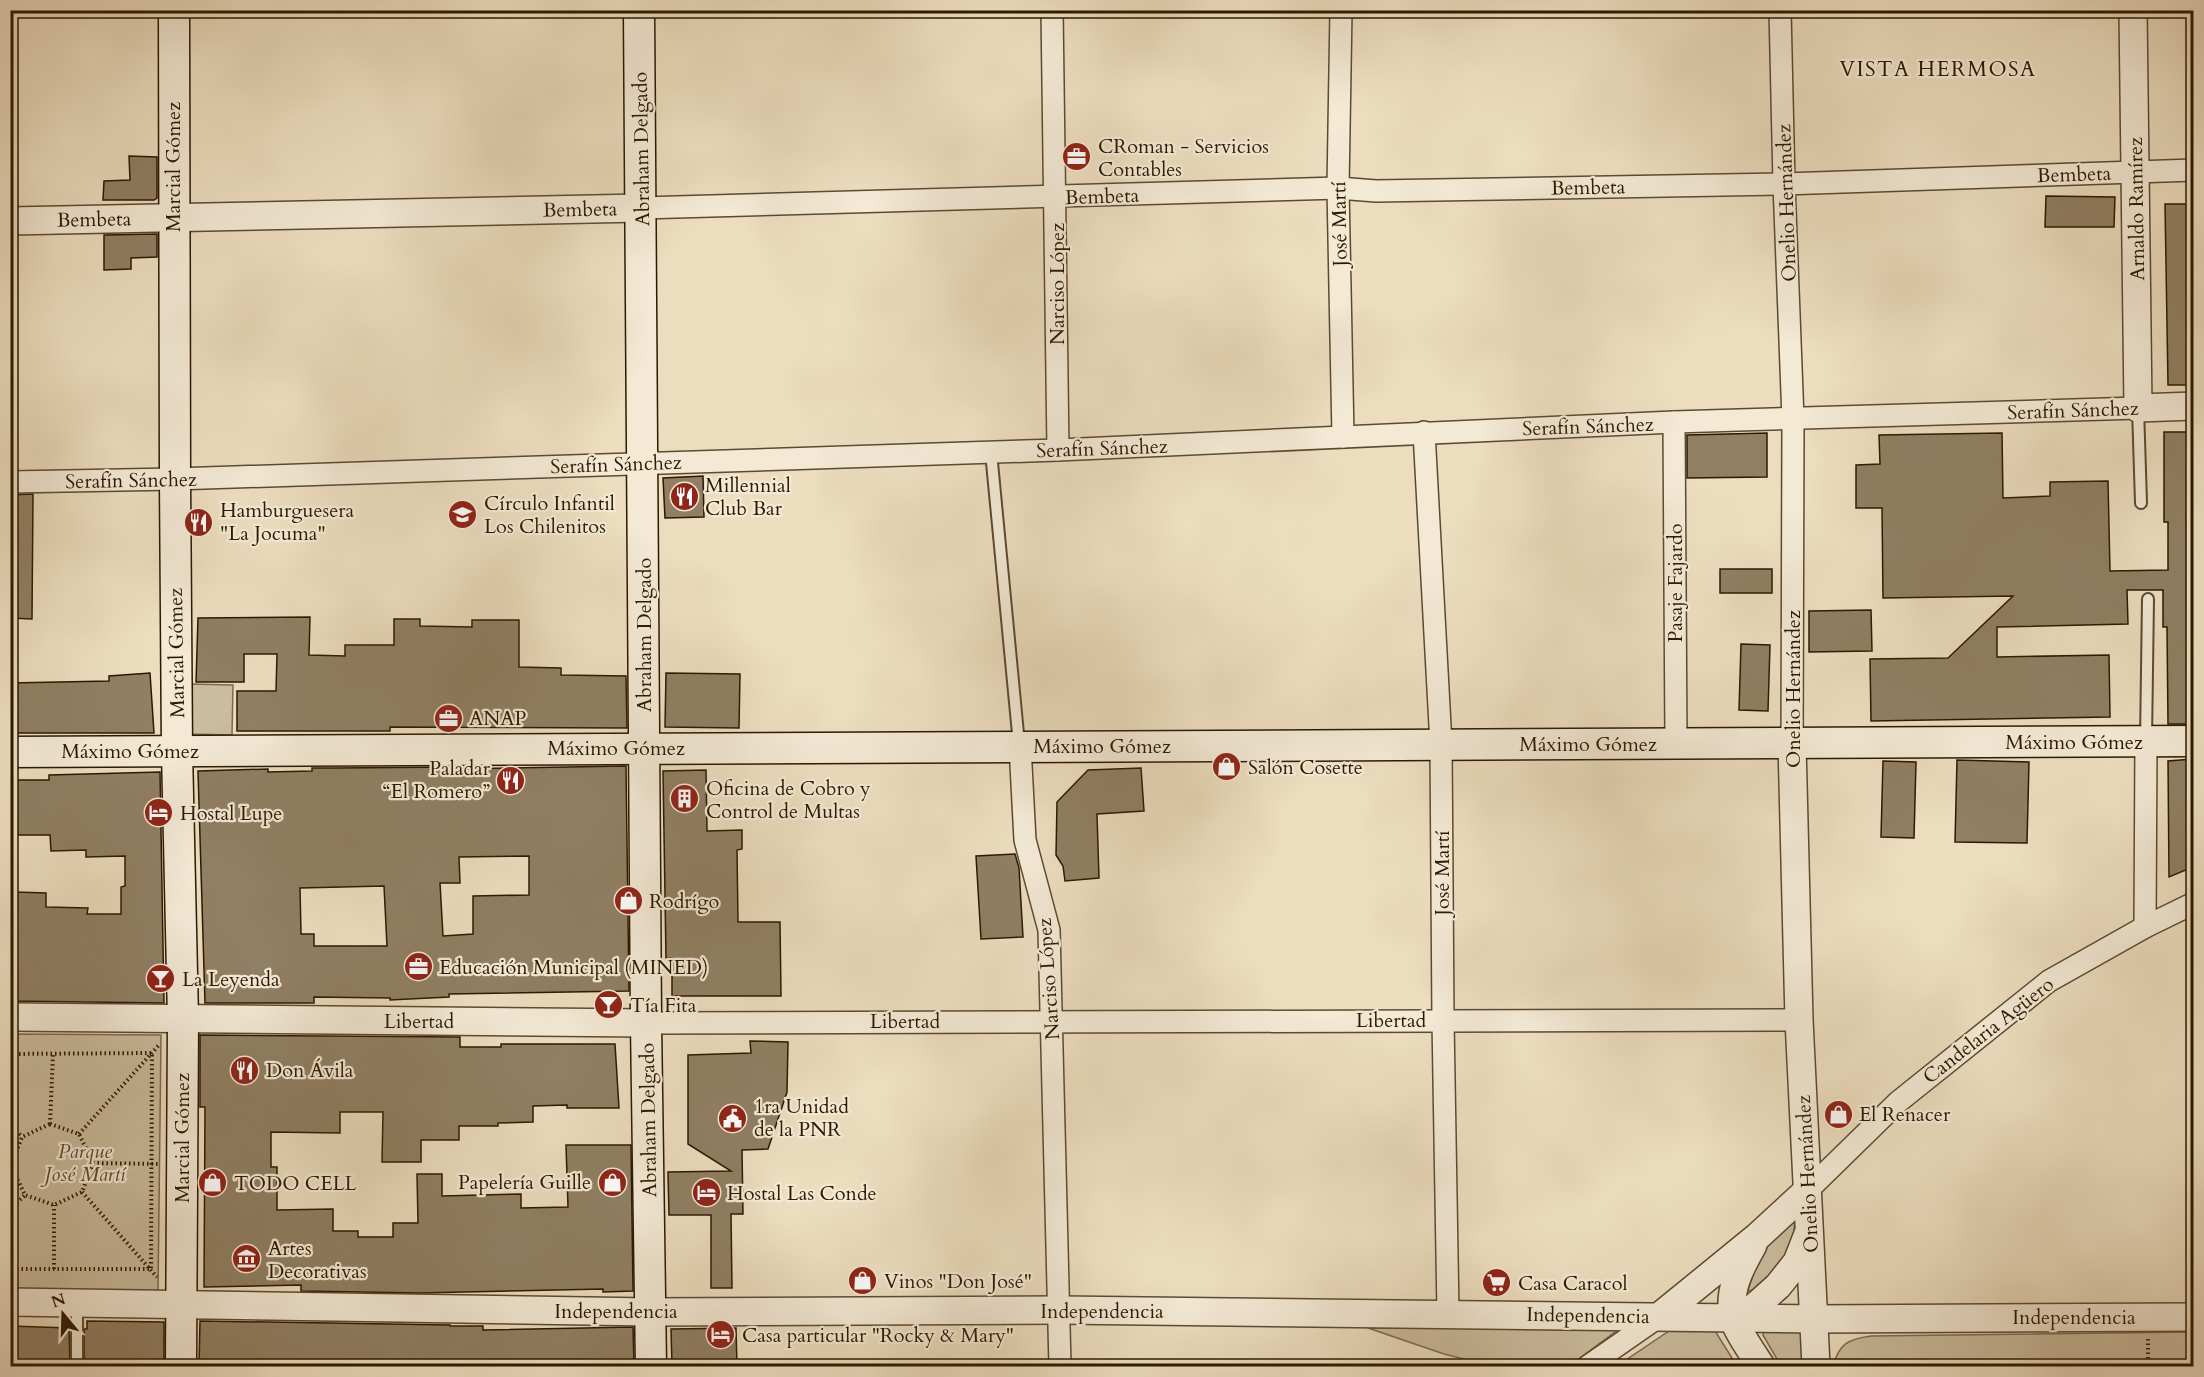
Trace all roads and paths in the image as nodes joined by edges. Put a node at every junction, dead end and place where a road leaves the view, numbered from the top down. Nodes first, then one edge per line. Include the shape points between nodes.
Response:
1 (174, 10) edge
2 (639, 10) edge
3 (1052, 10) edge
4 (1341, 10) edge
5 (1780, 10) edge
6 (2133, 10) edge
7 (2193, 170) edge
8 (2136, 172) junction
9 (1784, 184) junction
10 (1338, 188) junction
11 (1056, 197) junction
12 (641, 208) junction
13 (173, 218) junction
14 (10, 221) edge
15 (2193, 406) edge
16 (2138, 408) junction
17 (1793, 419) junction
18 (1674, 422) junction
19 (1424, 432) junction
20 (1343, 437) junction
21 (1058, 450) junction
22 (991, 452) junction
23 (643, 463) junction
24 (175, 479) junction
25 (10, 483) edge
26 (2141, 503) dead end
27 (2148, 599) dead end
28 (2146, 741) junction
29 (2193, 741) edge
30 (1676, 743) junction
31 (1441, 744) junction
32 (1792, 744) junction
33 (1020, 746) junction
34 (644, 747) junction
35 (177, 751) junction
36 (10, 752) edge
37 (2193, 903) edge
38 (2145, 927) junction
39 (10, 1017) edge
40 (183, 1019) junction
41 (1443, 1020) junction
42 (1799, 1020) junction
43 (1052, 1021) junction
44 (646, 1023) junction
45 (53, 1053) junction
46 (152, 1053) junction
47 (10, 1054) edge
48 (10, 1124) edge
49 (50, 1124) junction
50 (79, 1134) junction
51 (22, 1137) junction
52 (93, 1163) junction
53 (152, 1164) junction
54 (182, 1165) junction
55 (11, 1166) edge
56 (1807, 1191) junction
57 (82, 1192) junction
58 (25, 1195) junction
59 (54, 1205) junction
60 (10, 1209) edge
61 (1810, 1229) junction
62 (1757, 1237) junction
63 (10, 1269) edge
64 (54, 1269) junction
65 (151, 1269) junction
66 (10, 1302) edge
67 (77, 1304) junction
68 (181, 1306) junction
69 (1060, 1310) junction
70 (650, 1312) junction
71 (1448, 1314) junction
72 (1660, 1316) junction
73 (2193, 1317) edge
74 (1737, 1318) junction
75 (1815, 1319) junction
76 (77, 1366) edge
77 (181, 1366) edge
78 (651, 1366) edge
79 (1059, 1366) edge
80 (1588, 1366) edge
81 (1761, 1366) edge
82 (1816, 1366) edge

1 - 13 main road, Marcial Gómez
2 - 12 main road, Abraham Delgado
3 - 11 street, Narciso López
4 - 10 street, José Martí
5 - 9 street, Onelio Hernández
6 - 8 street, Arnaldo Ramírez
7 - 8 street, Bembeta
8 - 9 street, Bembeta
8 - 16 street, Arnaldo Ramírez
9 - 10 street, Bembeta via 1376,191
9 - 17 street, Onelio Hernández
10 - 11 street, Bembeta
10 - 20 street, José Martí
11 - 12 street, Bembeta
11 - 21 street, Narciso López
12 - 13 street, Bembeta
12 - 23 main road, Abraham Delgado
13 - 14 street, Bembeta
13 - 24 main road, Marcial Gómez
15 - 16 street, Serafín Sánchez
16 - 17 street, Serafín Sánchez
16 - 26 lane
17 - 18 street, Serafín Sánchez
17 - 32 street, Onelio Hernández
18 - 19 street, Serafín Sánchez
18 - 30 street, Pasaje Fajardo
19 - 20 street, Serafín Sánchez
19 - 31 street, José Martí
20 - 21 street, Serafín Sánchez
21 - 22 street, Serafín Sánchez
22 - 23 street, Serafín Sánchez
22 - 33 lane, Narciso López
23 - 24 street, Serafín Sánchez
23 - 34 main road, Abraham Delgado
24 - 25 street, Serafín Sánchez
24 - 35 main road, Marcial Gómez
27 - 28 lane
28 - 29 main road, Máximo Gómez
28 - 32 main road, Máximo Gómez
28 - 38 street
30 - 31 main road, Máximo Gómez
30 - 32 main road, Máximo Gómez
31 - 33 main road, Máximo Gómez
31 - 41 street, José Martí
32 - 42 street, Onelio Hernández
33 - 34 main road, Máximo Gómez
33 - 43 street, Narciso López via 1025,840 1049,930
34 - 35 main road, Máximo Gómez
34 - 44 main road, Abraham Delgado
35 - 36 main road, Máximo Gómez
35 - 40 main road, Marcial Gómez
37 - 38 street, Candelaria Agüero
38 - 56 street, Candelaria Agüero via 2049,981 1898,1102
39 - 40 street, Libertad
40 - 44 street, Libertad
40 - 46 path
40 - 54 main road, Marcial Gómez
41 - 42 street, Libertad
41 - 43 street, Libertad
41 - 71 street, José Martí
42 - 56 street, Onelio Hernández
43 - 44 street, Libertad
43 - 69 street, Narciso López
44 - 70 main road, Abraham Delgado
45 - 46 path
45 - 47 path
45 - 49 path
46 - 50 path
46 - 53 path
48 - 51 path
49 - 50 path
49 - 51 path
50 - 52 path
51 - 55 path
52 - 53 path
52 - 57 path
53 - 54 path
53 - 65 path
54 - 68 main road, Marcial Gómez
55 - 58 path
56 - 61 street, Onelio Hernández
56 - 62 street
57 - 59 path
57 - 65 path
58 - 59 path
58 - 60 path
59 - 64 path
61 - 74 street via 1797,1262 1778,1286
61 - 75 street, Onelio Hernández
62 - 72 street
62 - 74 street via 1732,1289
63 - 64 path
64 - 65 path
65 - 68 path
66 - 67 street, Independencia
67 - 68 street, Independencia
67 - 76 lane
68 - 70 street, Independencia
68 - 77 main road, Marcial Gómez
69 - 70 street, Independencia
69 - 71 street, Independencia
69 - 79 street, Narciso López
70 - 78 main road, Abraham Delgado
71 - 72 street, Independencia
72 - 74 street, Independencia
72 - 80 street
73 - 75 street, Independencia
74 - 75 street, Independencia
74 - 81 street
75 - 82 street, Onelio Hernández

